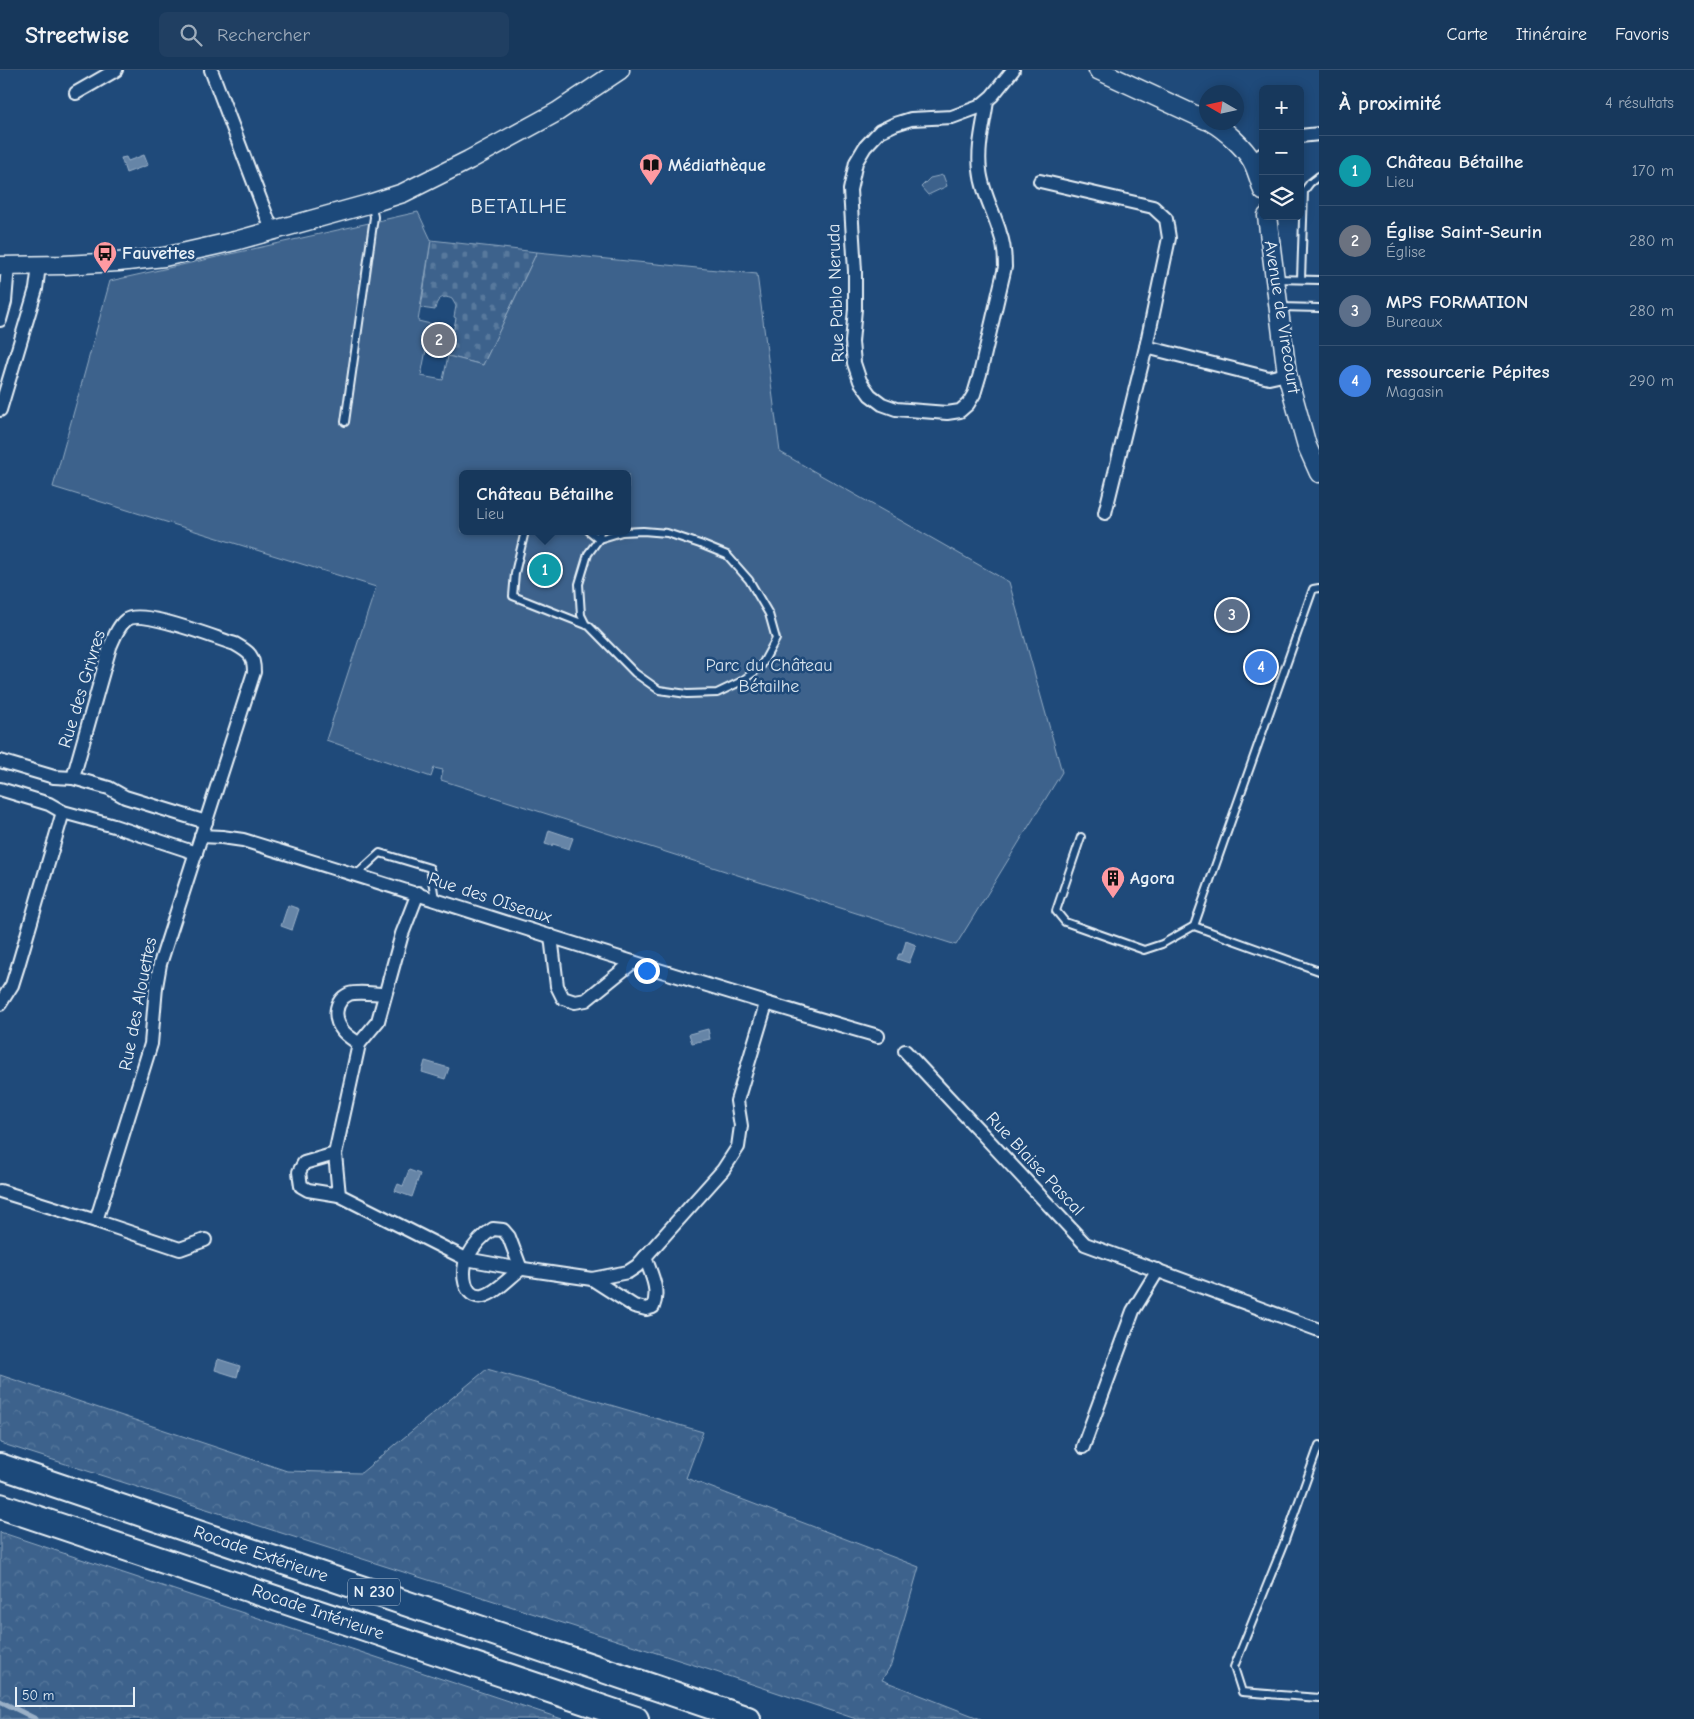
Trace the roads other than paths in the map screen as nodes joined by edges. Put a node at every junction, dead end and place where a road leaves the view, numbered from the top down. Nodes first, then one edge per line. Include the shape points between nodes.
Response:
1 (116, 70) edge
2 (211, 70) edge
3 (620, 70) edge
4 (1013, 70) edge
5 (1098, 70) edge
6 (76, 94) dead end
7 (986, 101) junction
8 (1199, 117) edge
9 (1223, 130) edge
10 (1319, 134) edge
11 (1304, 136) edge
12 (1257, 158) edge
13 (1260, 175) edge
14 (1319, 176) edge
15 (1040, 181) dead end
16 (372, 203) junction
17 (1268, 220) edge
18 (272, 230) junction
19 (4, 266) edge
20 (38, 266) junction
21 (1301, 279) junction
22 (1275, 280) junction
23 (1319, 280) edge
24 (1279, 307) junction
25 (1319, 308) edge
26 (0, 320) edge
27 (1146, 347) junction
28 (1287, 374) junction
29 (3, 393) edge
30 (0, 410) edge
31 (345, 422) dead end
32 (1319, 473) edge
33 (1105, 513) dead end
34 (631, 532) edge
35 (524, 535) edge
36 (594, 535) edge
37 (600, 535) edge
38 (612, 535) edge
39 (599, 539) junction
40 (1319, 588) edge
41 (586, 625) junction
42 (0, 760) edge
43 (73, 778) junction
44 (0, 789) edge
45 (63, 812) junction
46 (206, 822) junction
47 (201, 836) junction
48 (1081, 837) dead end
49 (196, 852) junction
50 (356, 875) junction
51 (418, 893) junction
52 (435, 899) junction
53 (1194, 926) junction
54 (551, 936) junction
55 (632, 962) junction
56 (1319, 971) edge
57 (385, 994) junction
58 (0, 1004) edge
59 (766, 1004) junction
60 (878, 1036) dead end
61 (359, 1044) junction
62 (905, 1051) dead end
63 (335, 1154) junction
64 (0, 1191) edge
65 (339, 1196) junction
66 (96, 1220) junction
67 (205, 1240) dead end
68 (645, 1258) junction
69 (466, 1259) junction
70 (521, 1269) junction
71 (1158, 1270) junction
72 (592, 1279) junction
73 (1319, 1330) edge
74 (1319, 1445) edge
75 (1083, 1447) dead end
76 (0, 1466) edge
77 (0, 1506) edge
78 (1319, 1698) edge
79 (636, 1719) edge
80 (748, 1719) edge

1 - 6 street
2 - 18 street
3 - 16 street via 557,112 469,160 403,193
4 - 7 street, Rue Pablo Neruda
5 - 8 street
7 - 7 street, Rue Pablo Neruda via 952,117 911,119 880,131 856,162 850,190 855,257 854,363 860,381 870,395 896,410 960,411 974,394 980,374 1005,268 1001,234 980,170
9 - 12 street
10 - 11 street
12 - 13 street
14 - 21 lane via 1304,191
15 - 27 street via 1137,202 1153,207 1166,219 1169,238
16 - 18 street
16 - 31 lane via 374,217
17 - 22 street, Avenue de Virecourt
18 - 20 street via 164,257
19 - 20 street
19 - 26 street via 5,302
20 - 29 street via 36,289
21 - 22 lane
21 - 23 lane
22 - 24 street, Avenue de Virecourt
24 - 25 lane
24 - 28 street, Avenue de Virecourt
27 - 28 street via 1269,378
27 - 33 street
28 - 32 street, Avenue de Virecourt
29 - 30 street
34 - 41 lane via 667,534 727,556 749,580 768,614 776,639 760,668 740,682 717,693 687,694 659,690 635,673
35 - 41 lane via 513,596
36 - 39 lane
37 - 39 lane
38 - 39 lane
39 - 41 lane via 588,554 579,584 581,615
40 - 53 lane via 1313,589
42 - 43 street via 54,777
43 - 46 street
43 - 46 street, Rue des Grivres via 110,647 126,619 141,616 157,619 235,644 254,660 254,672
44 - 45 street
45 - 49 street
45 - 58 street via 12,985
46 - 47 street, Rue des Alouettes
47 - 49 street, Rue des Alouettes
47 - 50 street, Rue des OIseaux via 242,840
48 - 53 lane via 1056,911 1065,922 1144,950
49 - 66 street, Rue des Alouettes via 160,964 151,1044
50 - 51 street, Rue des OIseaux
50 - 52 lane via 380,853 430,868
51 - 52 street, Rue des OIseaux
51 - 57 street
52 - 54 street, Rue des OIseaux
53 - 56 lane
54 - 55 street, Rue des OIseaux
54 - 55 street via 557,986 563,998 569,1000 586,1000
55 - 59 street, Rue des OIseaux
57 - 61 street via 378,1021
57 - 61 street via 350,994 340,1000 336,1009 338,1020 343,1031
59 - 60 street, Rue des OIseaux
59 - 68 street via 737,1101 741,1126 738,1146 723,1170
61 - 63 street
62 - 71 street, Rue Blaise Pascal via 1085,1244
63 - 65 street
63 - 65 street via 304,1163 299,1172 301,1186
64 - 66 street
65 - 69 street
66 - 67 street via 180,1249
68 - 72 street via 628,1272
68 - 72 street via 657,1298 653,1307 646,1310 634,1306
69 - 70 street
69 - 70 street via 486,1234 493,1229 503,1230 509,1237
69 - 70 street via 466,1288 473,1295 482,1297
70 - 72 street
71 - 73 street, Rue Blaise Pascal
71 - 75 street via 1133,1311
74 - 78 lane via 1234,1667 1242,1692
76 - 80 highway, Rocade Extérieure / N 230
77 - 79 highway, Rocade Intérieure / N 230

